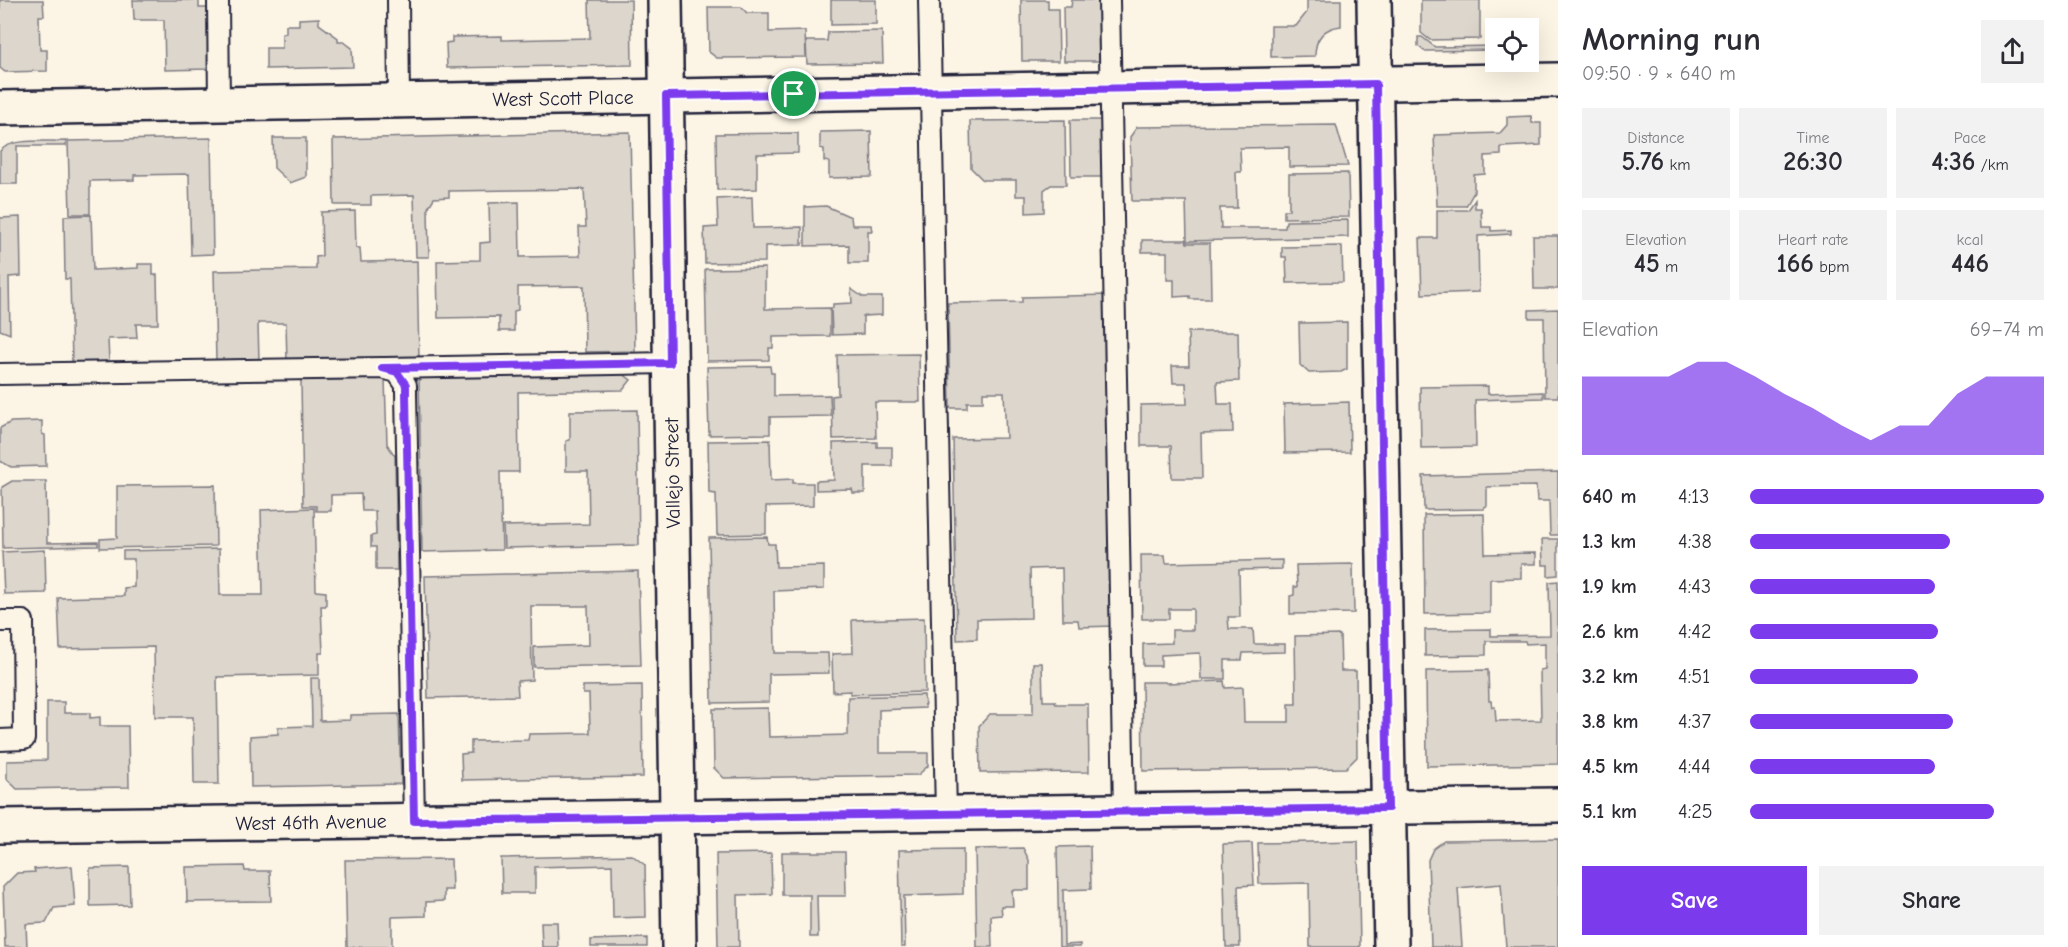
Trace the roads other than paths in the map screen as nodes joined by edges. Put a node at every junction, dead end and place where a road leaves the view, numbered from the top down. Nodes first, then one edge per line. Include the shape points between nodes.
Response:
1 (218, 0) edge
2 (398, 0) edge
3 (665, 0) edge
4 (929, 0) edge
5 (1109, 0) edge
6 (1374, 0) edge
7 (1558, 80) edge
8 (1376, 84) junction
9 (1110, 88) junction
10 (930, 92) junction
11 (666, 96) junction
12 (399, 101) junction
13 (219, 104) junction
14 (0, 108) edge
15 (670, 363) junction
16 (429, 367) junction
17 (382, 368) junction
18 (0, 374) edge
19 (406, 393) junction
20 (0, 621) edge
21 (0, 740) edge
22 (1558, 805) edge
23 (1388, 808) junction
24 (1124, 811) junction
25 (946, 814) junction
26 (677, 817) junction
27 (414, 821) junction
28 (0, 826) edge
29 (679, 947) edge
30 (1391, 947) edge

1 - 13 lane
2 - 12 lane
3 - 11 street, Vallejo Street
4 - 10 lane
5 - 9 lane
6 - 8 street
7 - 8 street, West Scott Place
8 - 9 street, West Scott Place
8 - 23 street
9 - 10 street, West Scott Place
9 - 24 lane
10 - 11 street, West Scott Place
10 - 25 lane
11 - 12 street, West Scott Place
11 - 15 street, Vallejo Street
12 - 13 street, West Scott Place
13 - 14 street, West Scott Place
15 - 16 lane
15 - 26 street, Vallejo Street
16 - 17 lane
16 - 19 lane via 410,377
17 - 18 lane
17 - 19 lane via 397,372 406,385
19 - 27 lane
20 - 21 lane via 23,621 24,740
22 - 23 street, West 46th Avenue
23 - 24 street, West 46th Avenue
23 - 30 street
24 - 25 street, West 46th Avenue
25 - 26 street, West 46th Avenue
26 - 27 street, West 46th Avenue
26 - 29 street, Vallejo Street
27 - 28 street, West 46th Avenue

